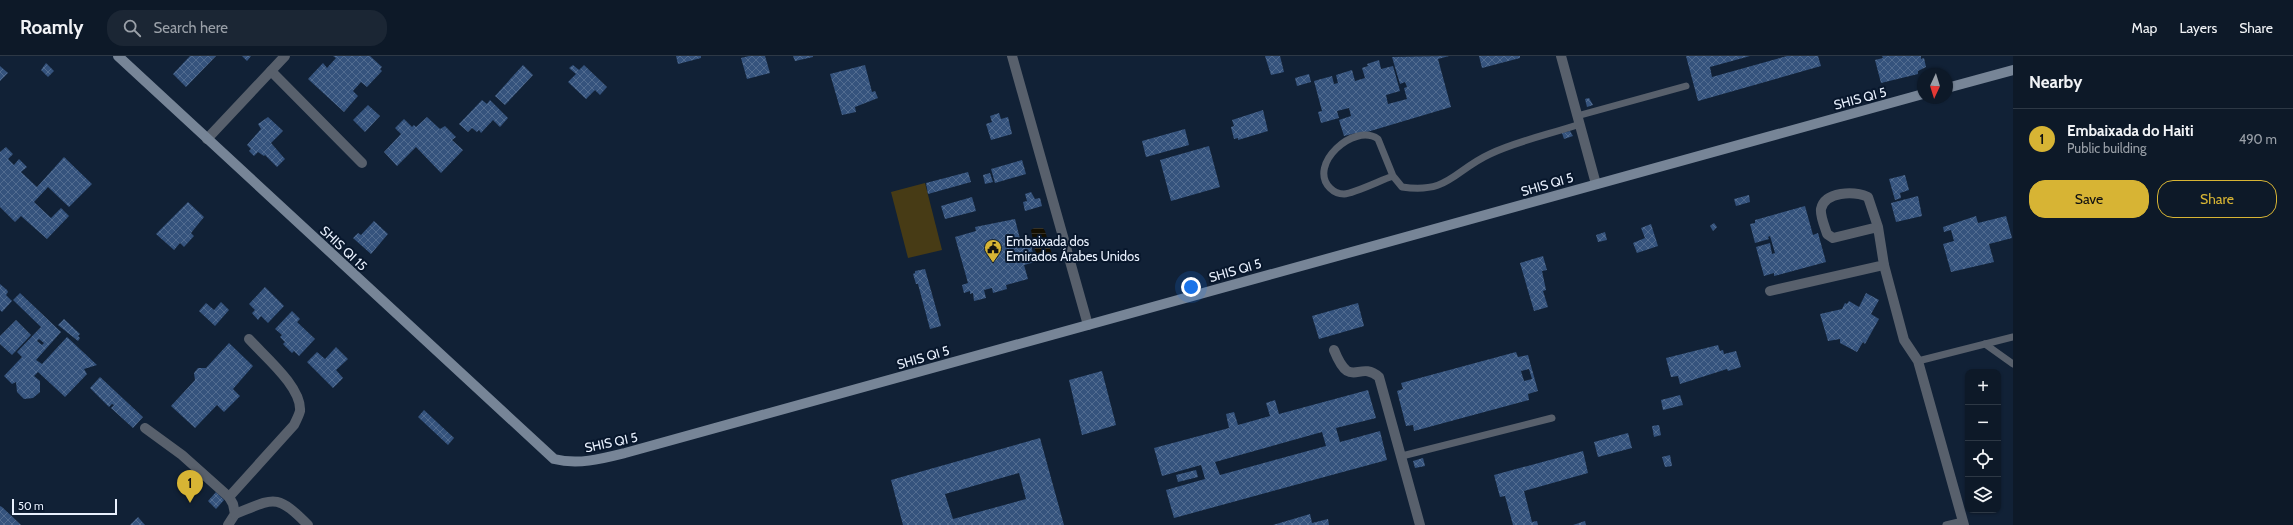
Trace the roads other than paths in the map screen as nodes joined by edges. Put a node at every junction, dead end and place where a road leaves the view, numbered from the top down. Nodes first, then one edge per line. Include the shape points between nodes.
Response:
1 (118, 56) edge
2 (285, 56) edge
3 (1012, 56) edge
4 (1561, 56) edge
5 (2013, 70) edge
6 (271, 72) junction
7 (1686, 86) dead end
8 (1953, 86) edge
9 (1917, 96) edge
10 (1578, 120) junction
11 (207, 139) junction
12 (362, 163) dead end
13 (1393, 176) junction
14 (1596, 184) junction
15 (1878, 227) junction
16 (1884, 266) junction
17 (1770, 291) dead end
18 (1088, 325) junction
19 (2013, 337) edge
20 (249, 340) dead end
21 (1985, 344) junction
22 (1334, 350) dead end
23 (1918, 361) junction
24 (2013, 364) edge
25 (1552, 418) dead end
26 (145, 428) dead end
27 (1402, 456) junction
28 (554, 459) joint
29 (229, 497) junction
30 (235, 514) junction
31 (1963, 523) edge
32 (228, 525) edge
33 (308, 525) edge
34 (1420, 525) edge
35 (1946, 525) edge

1 - 11 street, SHIS QI 15
2 - 6 street
3 - 18 street
4 - 10 street
5 - 8 street
6 - 11 street
6 - 12 street
7 - 10 lane
9 - 14 street, SHIS QI 5
10 - 13 lane via 1490,154 1440,186 1420,190 1402,187
10 - 14 street
11 - 28 street, SHIS QI 15
13 - 13 lane via 1378,139 1365,134 1353,136 1327,158 1323,172 1327,184 1335,192 1344,194
14 - 18 street, SHIS QI 5
15 - 15 street via 1868,197 1860,194 1851,192 1832,196 1823,204 1820,211 1830,237
15 - 16 street
16 - 17 street
16 - 23 street via 1904,340
18 - 28 street, SHIS QI 5 via 625,453 593,461 568,463
19 - 21 lane
20 - 29 street via 290,384 298,398 300,411 294,425
21 - 23 lane
21 - 24 lane
22 - 27 street via 1340,367 1347,372 1374,373 1380,377
23 - 31 street
25 - 27 lane
26 - 29 street via 182,455
27 - 34 street
29 - 30 street
30 - 32 street
30 - 33 street via 272,500 283,503
31 - 35 lane

